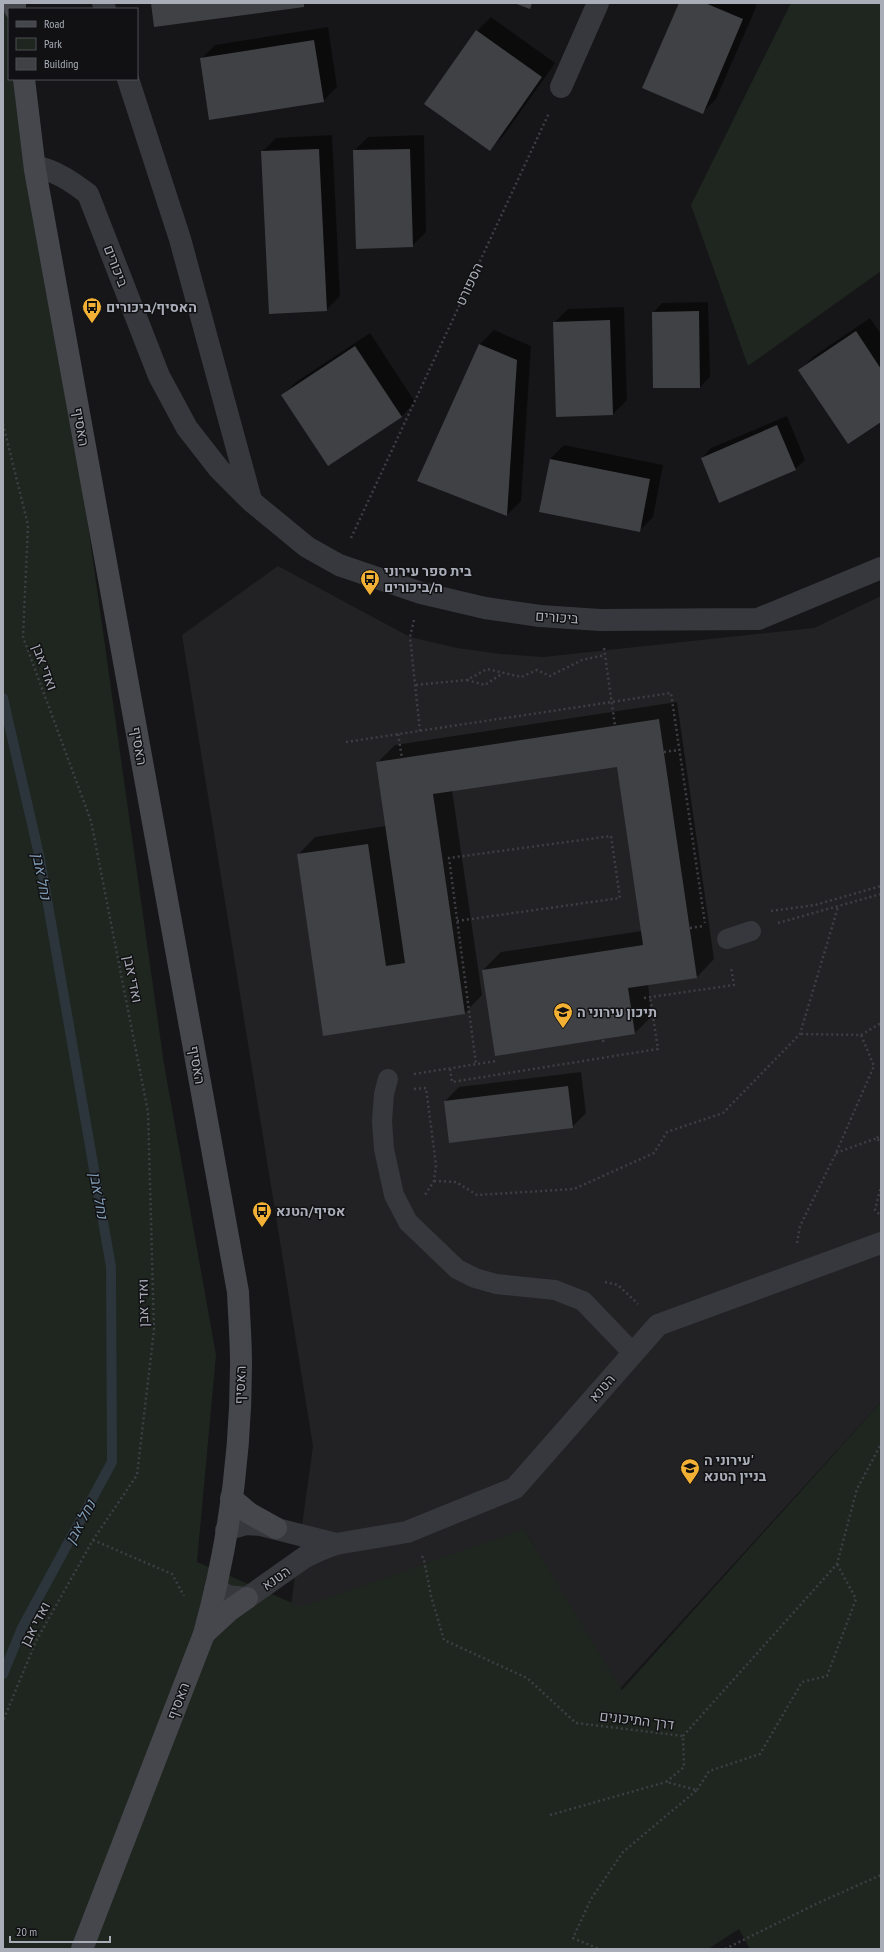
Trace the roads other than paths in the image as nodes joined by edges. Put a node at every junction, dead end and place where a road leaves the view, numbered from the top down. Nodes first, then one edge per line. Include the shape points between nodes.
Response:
1 (598, 3) edge
2 (24, 80) edge
3 (128, 80) edge
4 (561, 87) road end
5 (35, 166) junction
6 (251, 501) junction
7 (881, 568) edge
8 (751, 931) road end
9 (727, 939) road end
10 (388, 1079) dead end
11 (881, 1243) edge
12 (633, 1353) junction
13 (231, 1498) junction
14 (276, 1528) junction
15 (226, 1530) junction
16 (336, 1544) junction
17 (290, 1568) junction
18 (215, 1589) junction
19 (247, 1598) junction
20 (204, 1634) junction
21 (82, 1949) edge

1 - 4 street
2 - 5 street
3 - 6 street via 180,239
5 - 6 street, ביכורים via 68,178 88,194 159,376 187,428 219,469
5 - 13 street, האסיף via 238,1292 241,1364
6 - 7 street, ביכורים via 307,547 339,565 421,593 485,608 540,616 600,620 758,619
8 - 9 lane
10 - 12 lane via 382,1120 384,1149 394,1194 408,1222 457,1268 475,1278 496,1284 555,1290 583,1301
11 - 12 street, הטנא via 658,1325
12 - 16 street, הטנא via 515,1488 407,1532
13 - 14 street via 249,1513
13 - 15 street, האסיף
14 - 15 street, הטנא via 246,1524
14 - 16 street, הטנא
14 - 17 street via 292,1555
15 - 18 street, האסיף
16 - 17 street, הטנא via 306,1557
17 - 19 street, הטנא
18 - 19 street, הטנא via 228,1596
18 - 20 street, האסיף
19 - 20 street
20 - 21 street, האסיף

